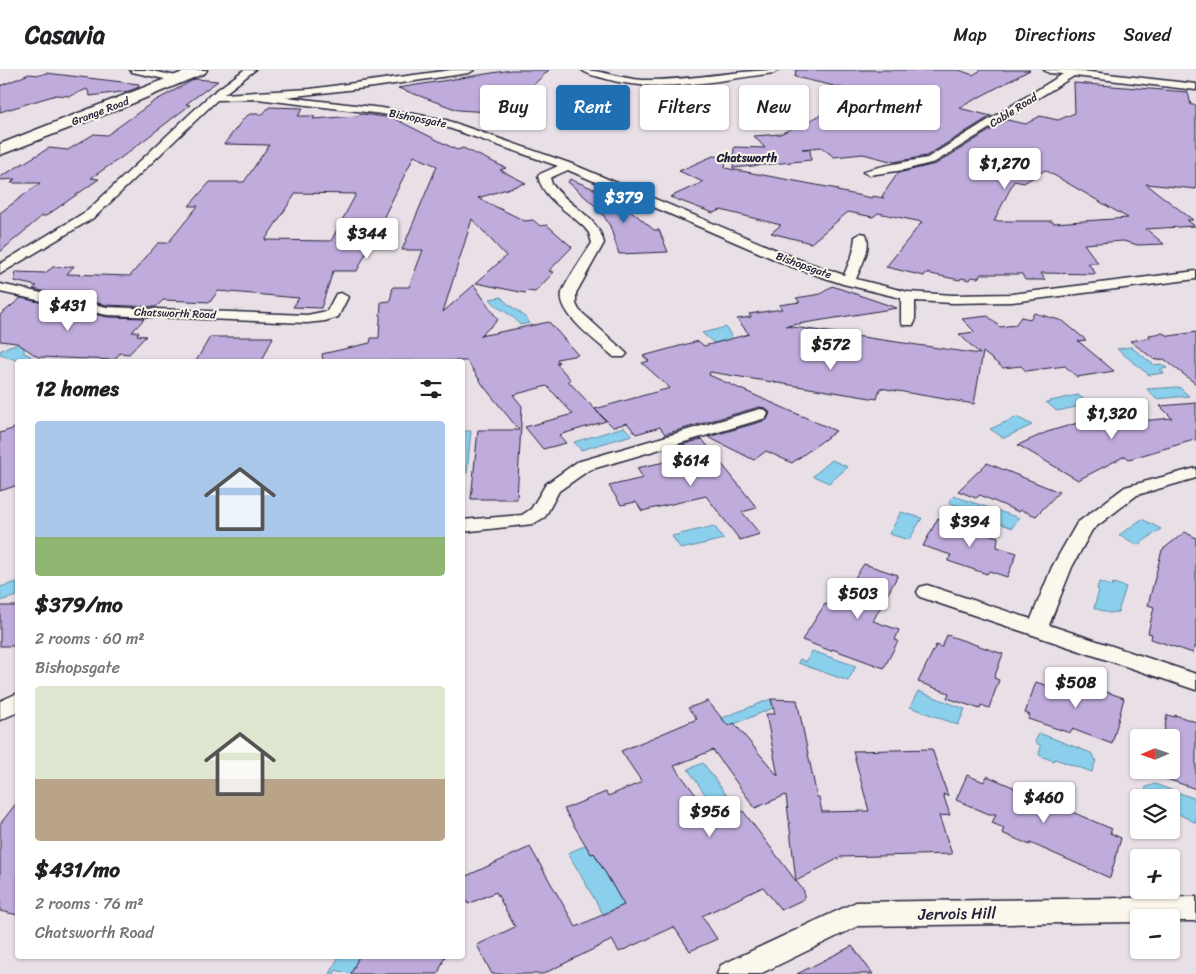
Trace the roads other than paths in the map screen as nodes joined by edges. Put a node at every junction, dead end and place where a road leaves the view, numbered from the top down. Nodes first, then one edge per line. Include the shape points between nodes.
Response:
1 (135, 70) edge
2 (200, 70) edge
3 (250, 70) edge
4 (469, 70) edge
5 (587, 70) edge
6 (774, 70) edge
7 (1049, 70) edge
8 (1072, 73) junction
9 (175, 75) edge
10 (1196, 87) edge
11 (261, 97) junction
12 (210, 100) junction
13 (0, 142) edge
14 (0, 150) edge
15 (568, 166) junction
16 (869, 172) dead end
17 (861, 237) dead end
18 (0, 270) edge
19 (1196, 275) edge
20 (848, 281) junction
21 (0, 288) edge
22 (908, 296) junction
23 (341, 297) dead end
24 (908, 322) dead end
25 (619, 354) dead end
26 (760, 414) dead end
27 (1196, 473) edge
28 (465, 526) edge
29 (927, 592) dead end
30 (1037, 629) junction
31 (1196, 682) edge
32 (15, 703) edge
33 (0, 712) edge
34 (1196, 909) edge
35 (731, 974) edge

1 - 9 street
2 - 9 main road, Grange Road
3 - 12 street
4 - 11 street
5 - 6 street via 623,81 643,83
7 - 8 street
8 - 10 street
8 - 16 street, Cable Road via 932,160
9 - 13 main road, Grange Road
9 - 14 main road, Grange Road via 119,104
11 - 12 street
11 - 15 street, Bishopsgate via 382,111 442,122
12 - 18 street via 91,214
15 - 20 street, Bishopsgate via 795,263
15 - 25 street via 544,176 546,186 592,225 598,234 598,243 569,293 569,304 573,312
17 - 20 street, Bishopsgate via 860,253
19 - 22 street, Bishopsgate via 1012,298
20 - 22 street, Bishopsgate
21 - 23 street, Chatsworth Road via 107,310 307,319 334,314
22 - 24 street
26 - 28 street via 583,466 552,488 538,513 526,520
27 - 30 street via 1131,490 1084,527 1062,566
29 - 30 street
30 - 31 street
32 - 33 street
34 - 35 street, Jervois Hill via 856,914

